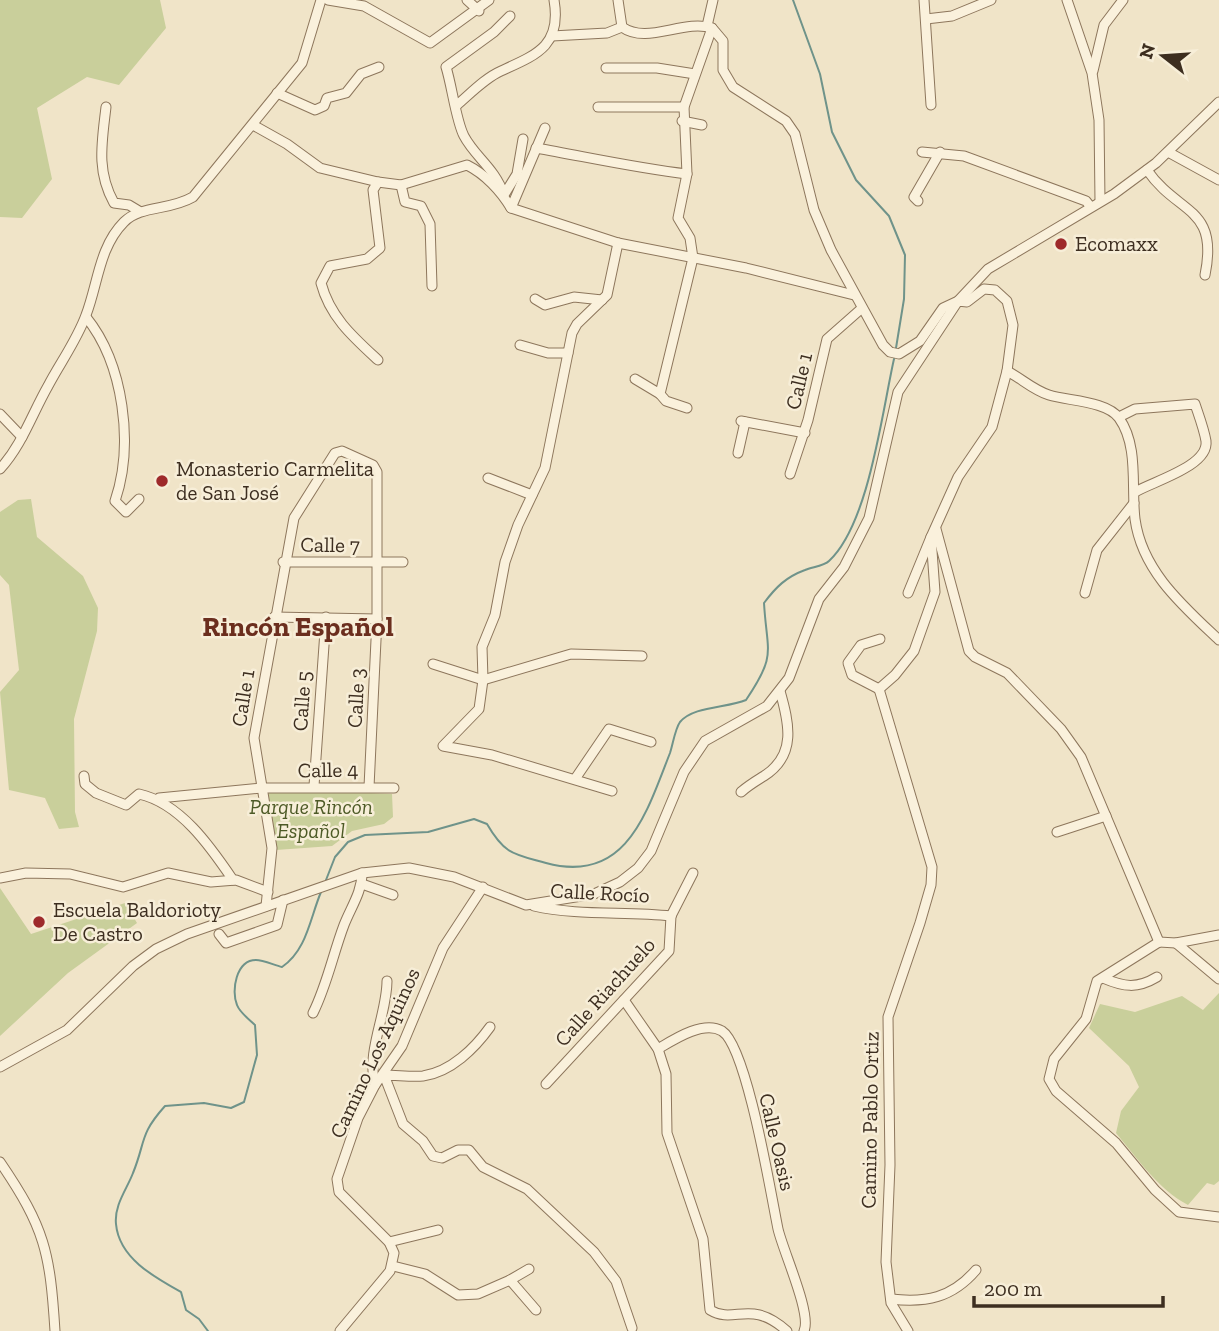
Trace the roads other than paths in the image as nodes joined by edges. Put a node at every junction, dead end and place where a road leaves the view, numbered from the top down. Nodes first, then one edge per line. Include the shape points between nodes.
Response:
1 (321, 0) edge
2 (328, 0) edge
3 (467, 0) edge
4 (489, 0) edge
5 (554, 0) edge
6 (618, 0) edge
7 (713, 0) edge
8 (924, 0) edge
9 (991, 0) edge
10 (1067, 0) edge
11 (1123, 0) edge
12 (364, 3) edge
13 (478, 11) junction
14 (510, 16) dead end
15 (926, 19) junction
16 (622, 27) junction
17 (710, 27) junction
18 (552, 37) junction
19 (379, 67) dead end
20 (606, 68) dead end
21 (1092, 73) junction
22 (695, 74) junction
23 (278, 93) junction
24 (1219, 102) edge
25 (457, 105) junction
26 (931, 105) dead end
27 (106, 107) dead end
28 (598, 107) dead end
29 (684, 107) junction
30 (682, 121) junction
31 (253, 125) junction
32 (702, 125) dead end
33 (545, 128) dead end
34 (523, 139) dead end
35 (536, 148) junction
36 (922, 152) dead end
37 (940, 152) junction
38 (1168, 152) junction
39 (1147, 170) junction
40 (687, 174) junction
41 (1219, 180) edge
42 (378, 182) junction
43 (401, 185) junction
44 (504, 195) junction
45 (918, 201) dead end
46 (1100, 201) junction
47 (1090, 206) junction
48 (511, 208) junction
49 (139, 211) junction
50 (618, 243) junction
51 (693, 258) junction
52 (1205, 275) dead end
53 (432, 286) dead end
54 (854, 295) junction
55 (535, 299) dead end
56 (602, 300) junction
57 (958, 301) junction
58 (861, 309) junction
59 (86, 317) junction
60 (520, 345) dead end
61 (568, 353) junction
62 (378, 360) dead end
63 (1007, 371) junction
64 (635, 379) dead end
65 (660, 394) junction
66 (687, 408) dead end
67 (0, 414) edge
68 (1119, 417) junction
69 (804, 433) junction
70 (22, 437) junction
71 (738, 453) dead end
72 (0, 469) edge
73 (790, 474) dead end
74 (488, 478) dead end
75 (377, 485) joint
76 (1135, 492) junction
77 (532, 495) junction
78 (139, 499) dead end
79 (1134, 503) junction
80 (934, 533) junction
81 (283, 562) junction
82 (403, 562) dead end
83 (376, 563) junction
84 (908, 593) dead end
85 (1085, 593) dead end
86 (274, 617) junction
87 (326, 617) junction
88 (377, 619) junction
89 (880, 639) dead end
90 (1219, 640) edge
91 (642, 656) dead end
92 (433, 664) dead end
93 (483, 680) junction
94 (879, 689) junction
95 (780, 691) junction
96 (651, 742) dead end
97 (84, 776) dead end
98 (575, 779) junction
99 (314, 786) junction
100 (369, 787) junction
101 (261, 788) junction
102 (394, 788) dead end
103 (612, 790) dead end
104 (741, 792) dead end
105 (159, 799) junction
106 (1106, 816) junction
107 (1058, 832) dead end
108 (362, 873) junction
109 (693, 873) dead end
110 (0, 878) edge
111 (233, 880) junction
112 (362, 884) junction
113 (482, 887) junction
114 (268, 892) junction
115 (393, 895) dead end
116 (283, 900) junction
117 (526, 905) junction
118 (266, 906) junction
119 (671, 916) junction
120 (219, 934) dead end
121 (1219, 935) edge
122 (1159, 942) junction
123 (1176, 943) junction
124 (1157, 977) dead end
125 (1103, 978) junction
126 (1219, 979) edge
127 (387, 981) dead end
128 (624, 1000) junction
129 (313, 1013) dead end
130 (490, 1027) dead end
131 (658, 1049) junction
132 (0, 1067) edge
133 (384, 1075) junction
134 (375, 1084) junction
135 (546, 1084) dead end
136 (0, 1162) edge
137 (1219, 1217) edge
138 (438, 1230) dead end
139 (389, 1242) junction
140 (393, 1266) junction
141 (529, 1269) dead end
142 (976, 1270) dead end
143 (510, 1280) junction
144 (891, 1299) junction
145 (536, 1310) dead end
146 (632, 1328) dead end
147 (55, 1331) edge
148 (340, 1331) edge
149 (788, 1331) edge
150 (804, 1331) edge
151 (908, 1331) edge

1 - 23 street via 302,63
2 - 12 street
3 - 13 street
4 - 13 street
5 - 18 street
6 - 16 street
7 - 17 street
8 - 15 street
9 - 15 street via 952,16
10 - 21 street
11 - 21 street via 1104,25
12 - 13 street via 430,43
14 - 25 street via 446,67
15 - 26 street
16 - 17 street via 640,34
16 - 18 street via 607,33
17 - 22 street
17 - 54 street via 723,41 723,71 733,87 786,121 795,134 814,210
18 - 25 street via 535,56 499,71
19 - 23 street via 361,74 345,93 327,98 324,106 315,110
20 - 22 street
21 - 46 street via 1099,120
22 - 29 street
23 - 31 street
24 - 38 street
25 - 44 street via 466,140 484,159
27 - 49 street via 100,157 104,185 114,203
28 - 29 street
29 - 30 street
30 - 32 street
30 - 40 street
31 - 42 street via 320,168
31 - 49 street via 192,197 176,206
33 - 35 street
34 - 44 street via 517,174
35 - 40 street via 619,166
35 - 48 street
36 - 37 street
37 - 45 street via 914,197
37 - 47 street via 964,156
38 - 39 street
38 - 41 street
39 - 46 street
39 - 52 street via 1161,190 1198,218 1208,234
40 - 51 street via 678,218 690,238
42 - 43 street
42 - 62 street via 373,190 380,248 367,258 330,266 321,283 339,323
43 - 44 street via 467,165 483,172
43 - 53 street via 405,202 421,206 430,224
44 - 48 street
46 - 47 street
47 - 57 street via 988,269
48 - 50 street
49 - 59 street via 124,222 107,247
50 - 51 street
50 - 56 street
51 - 54 street
51 - 65 street
54 - 58 street
55 - 56 street via 545,304 574,297
56 - 61 street via 578,324
57 - 58 street via 943,307 920,341 899,354 883,345
57 - 63 street via 967,302 984,289 995,290 1007,301 1013,326
57 - 95 street via 898,392 869,518 844,567 819,599
58 - 69 street, Calle 1 via 827,339
59 - 70 street
59 - 78 street via 97,330 122,400 124,475 115,501 126,512
60 - 61 street
61 - 77 street via 545,468
63 - 68 street via 1042,392 1103,408
63 - 80 street via 992,427 958,477
64 - 65 street
65 - 66 street
67 - 70 street
68 - 76 street
68 - 76 street via 1135,409 1195,404 1206,443 1203,456 1195,463
69 - 71 street via 743,421
69 - 73 street, Calle 1
70 - 72 street
74 - 77 street
75 - 81 street, Calle 1 via 373,465 342,451 335,453 294,518
75 - 83 street, Calle 3
76 - 79 street
77 - 93 street via 505,562 495,615 482,647
79 - 85 street via 1097,550
79 - 90 street via 1143,548 1167,591
80 - 84 street
80 - 94 street via 935,577 929,614 914,651
80 - 106 street via 969,651 1007,673 1060,729 1082,757
81 - 83 street, Calle 7
81 - 86 street, Calle 1
82 - 83 street, Calle 7
83 - 88 street, Calle 3
86 - 87 street
86 - 101 street, Calle 1 via 254,738
87 - 88 street
87 - 99 street, Calle 5
88 - 100 street, Calle 3
89 - 94 street via 861,645 848,663 852,675
91 - 93 street via 571,654
92 - 93 street
93 - 98 street via 479,709 443,746
94 - 144 street, Camino Pablo Ortiz via 932,867 920,923 888,1017 886,1262
95 - 104 street via 790,732 787,748 765,775
95 - 117 street via 767,706 705,741 684,772 651,851 638,868 620,883 594,894
96 - 98 street via 609,729
97 - 105 street, Calle 4 via 85,784 96,793 126,805 139,794
98 - 103 street
99 - 100 street, Calle 4
99 - 101 street, Calle 4
100 - 102 street, Calle 4
101 - 105 street, Calle 4
101 - 114 street, Calle 1 via 272,848
105 - 111 street via 218,858
106 - 107 street
106 - 122 street
108 - 112 street
108 - 113 street, Calle Rocío via 409,868
108 - 116 street, Calle Rocío
109 - 119 street
110 - 111 street via 26,873 70,874 123,887 168,873 211,883
111 - 114 street
112 - 115 street
112 - 129 street
113 - 117 street, Calle Rocío
113 - 133 street, Camino Los Aquinos via 443,948 402,1046
114 - 118 street, Calle 1
116 - 118 street, Calle Rocío
116 - 120 street via 278,925 226,943
117 - 119 street, Calle Rocío via 558,911
118 - 132 street, Calle Rocío via 156,949 67,1030
119 - 128 street, Calle Riachuelo via 669,951
121 - 123 street
122 - 123 street
122 - 125 street
123 - 126 street
124 - 125 street via 1140,986 1123,986
125 - 137 street via 1097,981 1087,1019 1054,1059 1049,1079 1179,1212
127 - 134 street
128 - 131 street
128 - 135 street, Calle Riachuelo
130 - 133 street via 479,1042 440,1072
131 - 149 street via 666,1074 667,1133 703,1239 710,1310 719,1315 761,1313
131 - 150 street, Calle Oasis via 681,1035 706,1028 721,1031 734,1045 755,1117 780,1238 805,1316
133 - 134 street, Camino Los Aquinos
133 - 146 street via 403,1124 433,1156 469,1150 483,1167 527,1189 594,1252 616,1281
134 - 139 street, Camino Los Aquinos via 337,1179 339,1192
136 - 147 street via 43,1236
138 - 139 street
139 - 140 street
140 - 143 street via 425,1275 458,1295 478,1294
140 - 148 street
141 - 143 street
142 - 144 street via 948,1294 913,1301
143 - 145 street
144 - 151 street, Camino Pablo Ortiz

